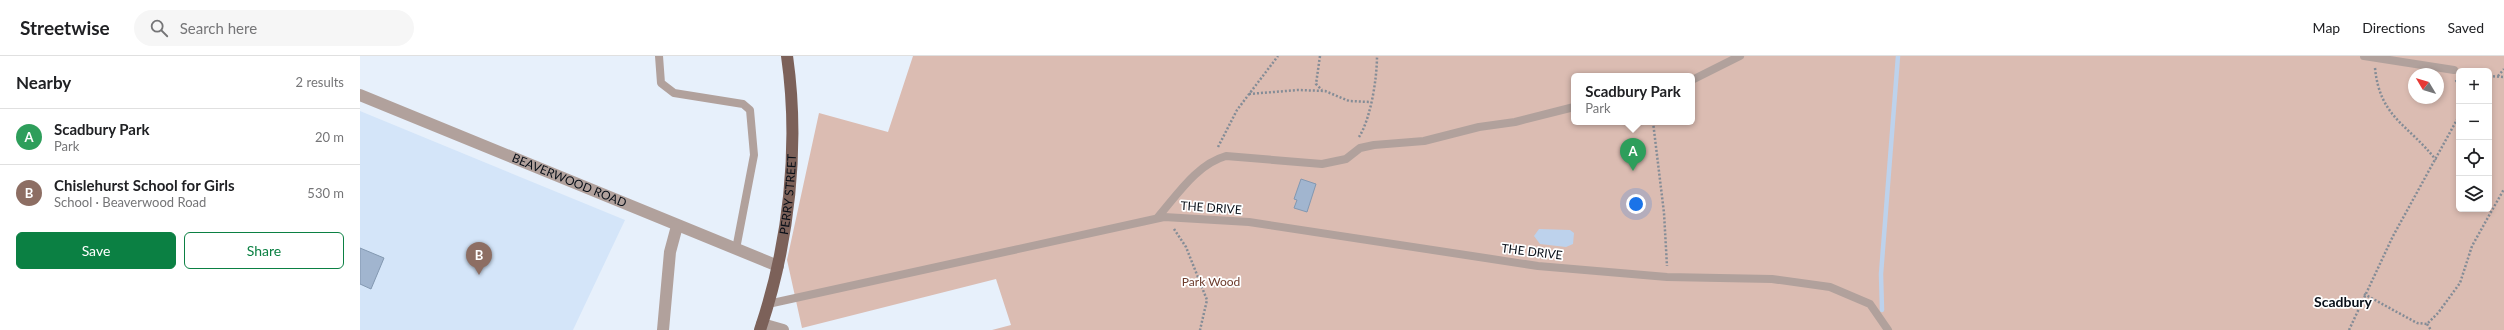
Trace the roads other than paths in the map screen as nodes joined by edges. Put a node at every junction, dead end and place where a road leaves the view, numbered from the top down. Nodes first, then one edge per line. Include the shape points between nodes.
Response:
1 (659, 56) edge
2 (787, 56) edge
3 (1740, 56) edge
4 (2364, 56) edge
5 (2454, 70) dead end
6 (1695, 78) edge
7 (360, 95) edge
8 (1571, 108) edge
9 (1161, 217) junction
10 (677, 226) junction
11 (736, 249) junction
12 (778, 266) junction
13 (768, 304) junction
14 (761, 327) edge
15 (663, 330) edge
16 (783, 330) edge
17 (1888, 330) edge

1 - 11 lane via 661,83 674,93 743,104 750,110 754,154
2 - 12 main road, PERRY STREET via 792,140
3 - 6 lane
4 - 5 lane
7 - 10 street, BEAVERWOOD ROAD
8 - 9 lane via 1424,141 1360,148 1346,159 1322,164 1226,156 1211,160 1172,200
9 - 13 lane, THE DRIVE
9 - 17 lane, THE DRIVE via 1249,222 1538,266 1667,277 1772,279 1830,287 1870,304
10 - 11 street, BEAVERWOOD ROAD
10 - 15 street via 670,252
11 - 12 street, BEAVERWOOD ROAD
12 - 13 main road, PERRY STREET
13 - 14 main road, PERRY STREET
14 - 16 street

